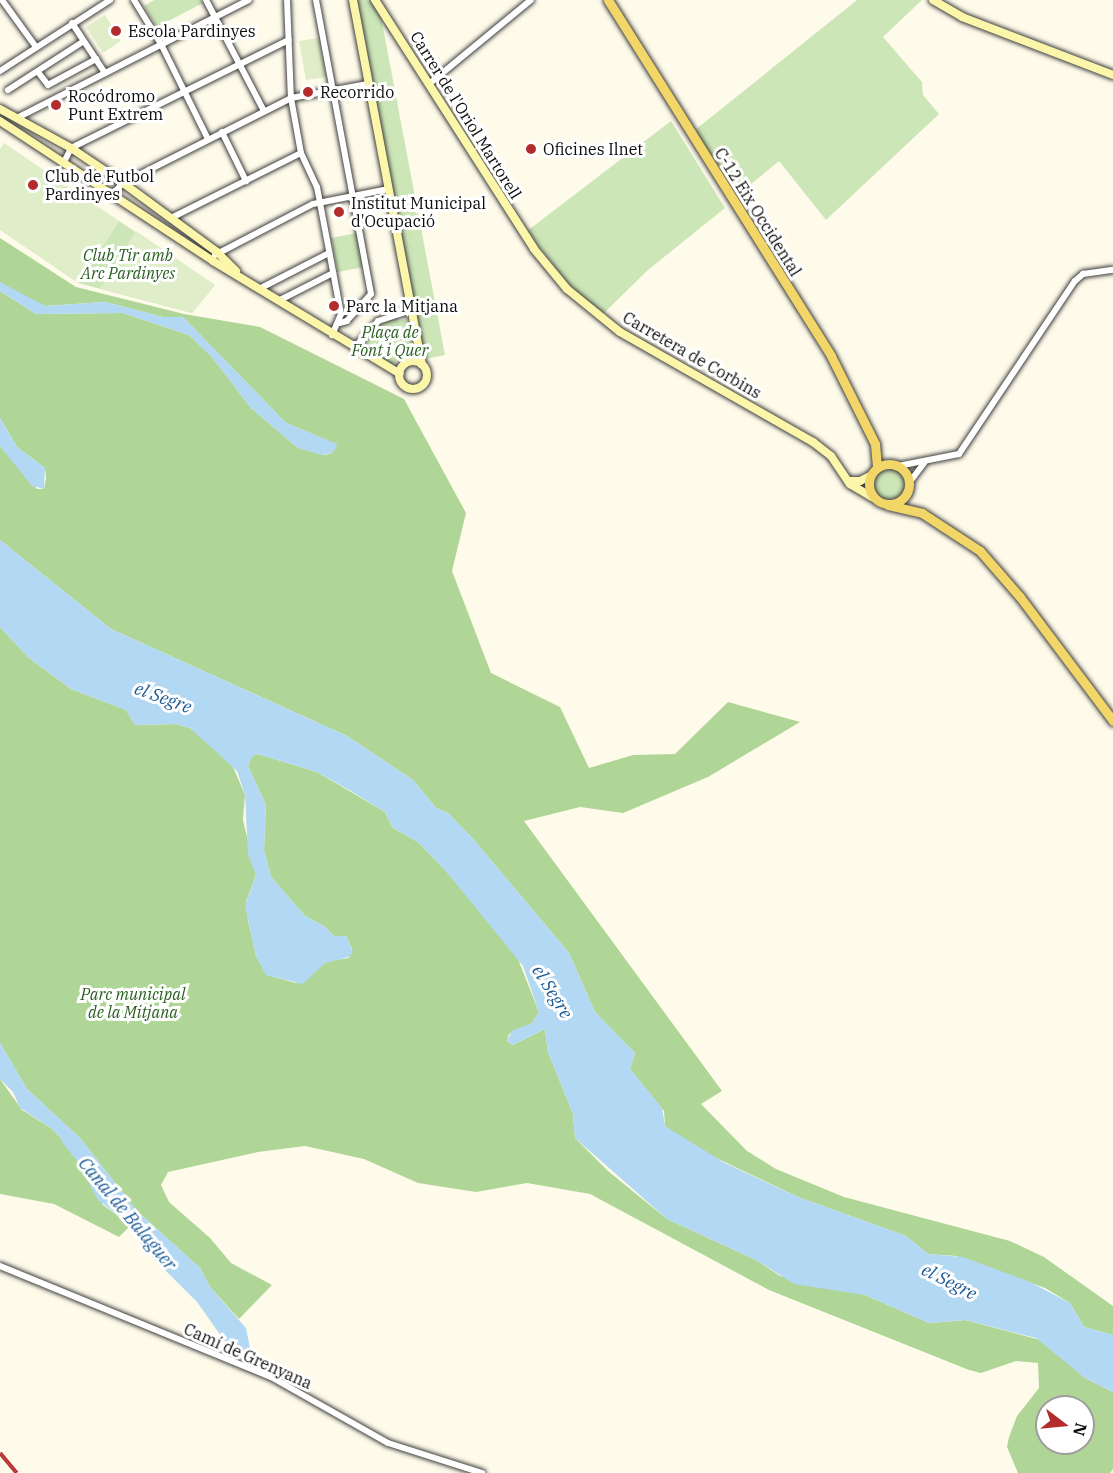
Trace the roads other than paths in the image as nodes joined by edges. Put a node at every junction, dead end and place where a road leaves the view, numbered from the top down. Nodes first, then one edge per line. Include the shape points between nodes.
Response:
1 (2, 0) edge
2 (110, 0) edge
3 (134, 0) edge
4 (206, 0) edge
5 (249, 0) edge
6 (287, 0) edge
7 (316, 0) edge
8 (353, 0) edge
9 (375, 0) edge
10 (531, 0) edge
11 (608, 0) edge
12 (933, 0) edge
13 (217, 16) junction
14 (72, 23) junction
15 (289, 40) junction
16 (84, 41) junction
17 (161, 44) junction
18 (36, 47) junction
19 (96, 59) junction
20 (239, 63) junction
21 (0, 71) edge
22 (38, 72) junction
23 (105, 73) junction
24 (1113, 75) edge
25 (368, 84) junction
26 (429, 84) junction
27 (8, 90) dead end
28 (332, 91) junction
29 (186, 92) junction
30 (291, 98) junction
31 (0, 109) edge
32 (264, 111) junction
33 (20, 119) junction
34 (1, 122) edge
35 (15, 131) junction
36 (222, 132) junction
37 (208, 139) junction
38 (71, 148) junction
39 (301, 153) junction
40 (64, 162) junction
41 (246, 181) junction
42 (123, 183) junction
43 (388, 189) junction
44 (113, 194) junction
45 (352, 196) junction
46 (319, 202) junction
47 (171, 218) junction
48 (531, 245) joint
49 (217, 252) junction
50 (329, 253) junction
51 (213, 261) junction
52 (1113, 270) edge
53 (333, 273) junction
54 (247, 282) junction
55 (259, 289) junction
56 (278, 301) junction
57 (411, 310) junction
58 (340, 322) junction
59 (331, 336) junction
60 (354, 349) junction
61 (419, 361) junction
62 (400, 374) junction
63 (874, 444) junction
64 (926, 462) junction
65 (896, 465) junction
66 (877, 467) junction
67 (870, 476) junction
68 (845, 479) junction
69 (909, 487) junction
70 (872, 497) junction
71 (888, 505) junction
72 (922, 513) junction
73 (1113, 721) edge
74 (0, 1266) edge
75 (482, 1473) edge

1 - 18 street
2 - 14 street
3 - 17 street
4 - 13 street
5 - 13 street
6 - 15 street
7 - 28 street
8 - 25 street
9 - 26 street, Carrer de l'Oriol Martorell
10 - 26 street
11 - 63 main road, C-12 Eix Occidental via 831,356
12 - 24 street via 962,18
13 - 17 street
13 - 20 street
14 - 16 street
14 - 18 street
15 - 20 street
15 - 30 street
16 - 19 street
16 - 22 street
17 - 23 street
17 - 29 street
18 - 21 street
19 - 22 street via 48,85
19 - 23 street
20 - 29 street
20 - 32 street
22 - 27 street
23 - 33 street
25 - 28 street
25 - 43 street
26 - 48 street, Carrer de l'Oriol Martorell
28 - 30 street
28 - 45 street
29 - 37 street
29 - 38 street
30 - 32 street
30 - 39 street
31 - 33 street
32 - 36 street
33 - 34 street
33 - 35 street
33 - 38 street
34 - 35 street
35 - 40 street
36 - 37 street
36 - 41 street
37 - 42 street
38 - 40 street
38 - 42 street
39 - 41 street
39 - 46 street via 317,187
40 - 44 street
41 - 47 street
42 - 44 street
42 - 47 street
43 - 45 street
43 - 57 street
44 - 51 street
45 - 46 street
45 - 58 street via 372,297 348,321
46 - 49 street
46 - 50 street
47 - 49 street
48 - 68 street, Carretera de Corbins via 567,289 620,332 813,442 831,456
49 - 51 street
49 - 54 street
50 - 53 street
50 - 55 street
51 - 54 street
52 - 64 street via 1080,276 961,452
53 - 56 street
53 - 58 street
54 - 55 street
55 - 56 street
56 - 59 street
57 - 60 street via 378,321
57 - 61 street
58 - 59 street
59 - 60 street
60 - 62 street
61 - 62 street via 406,364
61 - 62 street via 427,376 417,389 405,386
63 - 65 main road
63 - 66 main road
64 - 65 street
64 - 69 street
65 - 66 main road
65 - 69 main road
66 - 67 main road
67 - 68 street via 860,482
67 - 70 main road
68 - 70 street
69 - 71 main road via 898,503
69 - 72 main road
70 - 71 main road
71 - 72 main road
72 - 73 main road via 970,543 998,570
74 - 75 street, Camí de Grenyana via 271,1377 388,1443

